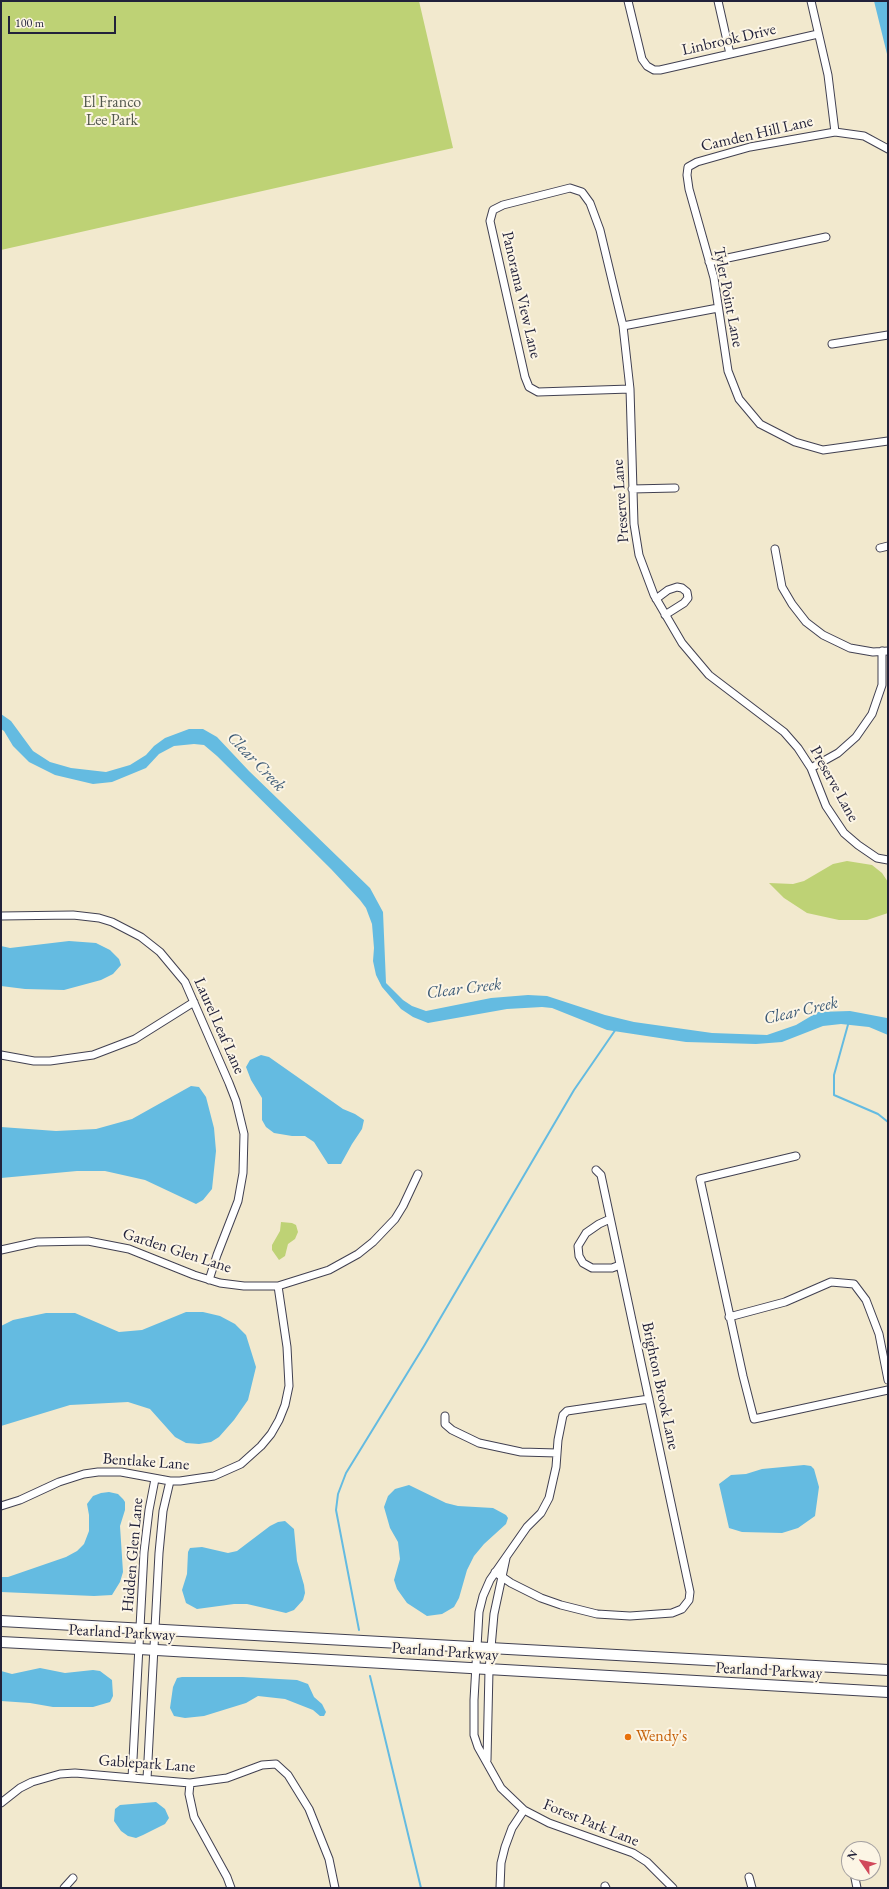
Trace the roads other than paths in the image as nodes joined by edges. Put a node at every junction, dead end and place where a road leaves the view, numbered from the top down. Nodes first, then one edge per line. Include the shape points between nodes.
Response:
1 (628, 1) edge
2 (718, 1) edge
3 (811, 1) edge
4 (818, 34) junction
5 (730, 54) junction
6 (835, 132) junction
7 (888, 149) edge
8 (688, 168) joint
9 (494, 210) joint
10 (826, 238) dead end
11 (709, 262) junction
12 (718, 308) junction
13 (623, 326) junction
14 (888, 335) edge
15 (832, 344) dead end
16 (630, 389) junction
17 (888, 442) edge
18 (676, 488) dead end
19 (632, 489) junction
20 (888, 546) edge
21 (880, 548) dead end
22 (775, 549) dead end
23 (656, 599) junction
24 (665, 615) junction
25 (885, 651) edge
26 (811, 768) junction
27 (888, 860) edge
28 (1, 916) edge
29 (194, 1002) junction
30 (1, 1055) edge
31 (796, 1156) dead end
32 (596, 1170) dead end
33 (418, 1174) dead end
34 (610, 1220) junction
35 (1, 1250) edge
36 (620, 1265) junction
37 (209, 1280) junction
38 (278, 1286) junction
39 (729, 1317) junction
40 (888, 1380) edge
41 (888, 1390) edge
42 (649, 1399) junction
43 (445, 1416) dead end
44 (557, 1453) junction
45 (155, 1479) junction
46 (170, 1481) junction
47 (1, 1506) edge
48 (507, 1556) junction
49 (495, 1572) junction
50 (503, 1577) junction
51 (1, 1621) edge
52 (140, 1628) junction
53 (155, 1629) junction
54 (1, 1642) edge
55 (478, 1648) junction
56 (491, 1648) junction
57 (139, 1649) junction
58 (154, 1650) junction
59 (476, 1670) junction
60 (489, 1670) junction
61 (888, 1670) edge
62 (888, 1692) edge
63 (487, 1762) junction
64 (132, 1778) junction
65 (147, 1779) junction
66 (190, 1783) junction
67 (1, 1803) edge
68 (524, 1810) junction
69 (749, 1877) dead end
70 (73, 1878) dead end
71 (64, 1888) edge
72 (231, 1888) edge
73 (335, 1888) edge
74 (500, 1888) edge
75 (673, 1888) edge
76 (752, 1888) edge

1 - 5 street, Linbrook Drive via 640,55 647,66 654,70
2 - 5 street
3 - 4 street
4 - 5 street, Linbrook Drive
4 - 6 street via 828,75
6 - 7 street, Camden Hill Lane via 864,136
6 - 8 street, Camden Hill Lane via 750,147 697,162
8 - 11 street, Tyler Point Lane via 689,189
9 - 13 street, Preserve Lane via 503,205 570,188 582,192 590,202 600,230
9 - 16 street, Panorama View Lane via 490,220 529,387 538,392
10 - 11 street
11 - 12 street, Tyler Point Lane
12 - 13 street
12 - 17 street, Tyler Point Lane via 728,371 739,398 760,424 795,442 823,450
13 - 16 street, Preserve Lane
14 - 15 street
16 - 19 street, Preserve Lane
18 - 19 street
19 - 23 street, Preserve Lane via 639,555
20 - 21 street
22 - 25 street via 782,587 806,622 823,635 850,648 873,652
23 - 24 street, Preserve Lane
23 - 24 street via 668,590 678,587 687,592 688,598 684,603
24 - 26 street, Preserve Lane via 682,643 709,675 784,732
25 - 26 street via 882,685 872,714 856,737
26 - 27 street, Preserve Lane via 826,806 844,833 877,858
28 - 29 street, Laurel Leaf Lane via 73,915 112,922 141,937 160,952 185,982
29 - 30 street via 135,1039 94,1055 50,1061
29 - 37 street, Laurel Leaf Lane via 234,1095 244,1134 243,1173 238,1201
31 - 39 street via 700,1179
32 - 34 street, Brighton Brook Lane via 600,1175
33 - 38 street, Garden Glen Lane via 395,1219 358,1254 329,1270
34 - 36 street, Brighton Brook Lane
34 - 36 street via 586,1233 578,1246 579,1256 583,1263 592,1268 612,1268
35 - 37 street, Garden Glen Lane via 55,1240 110,1244 129,1248
36 - 42 street, Brighton Brook Lane
37 - 38 street, Garden Glen Lane via 244,1286
38 - 46 street, Bentlake Lane via 289,1380 285,1405 279,1420 261,1446 241,1464 224,1473 203,1479
39 - 40 street via 785,1302 831,1282 854,1284 866,1300 879,1334
39 - 41 street via 754,1419
42 - 44 street, Forest Park Lane via 567,1411 563,1415
42 - 50 street, Brighton Brook Lane via 690,1592 689,1600 682,1609 650,1616 597,1614 541,1598
43 - 44 street via 445,1424 452,1430 479,1443 520,1452
44 - 48 street, Forest Park Lane via 549,1498 542,1513 527,1527
45 - 46 street, Bentlake Lane
45 - 47 street, Bentlake Lane via 110,1471 84,1474
45 - 52 street, Hidden Glen Lane via 146,1530
46 - 53 street, Hidden Glen Lane via 161,1530
48 - 49 street, Forest Park Lane
48 - 50 street
49 - 50 street
49 - 55 street, Forest Park Lane via 483,1596 479,1612
50 - 56 street via 494,1614
51 - 52 main road, Pearland Parkway
52 - 53 main road, Pearland Parkway
52 - 57 street, Hidden Glen Lane
53 - 55 main road, Pearland Parkway
53 - 58 street, Hidden Glen Lane
54 - 57 main road, Pearland Parkway
55 - 56 main road, Pearland Parkway
55 - 59 street, Forest Park Lane
56 - 60 street
56 - 61 main road, Pearland Parkway
57 - 58 main road, Pearland Parkway
57 - 64 street, Hidden Glen Lane
58 - 59 main road, Pearland Parkway
58 - 65 street, Hidden Glen Lane
59 - 60 main road, Pearland Parkway
59 - 63 street, Forest Park Lane via 474,1735
60 - 62 main road, Pearland Parkway
60 - 63 street
63 - 68 street, Forest Park Lane via 501,1788
64 - 65 street, Gablepark Lane
64 - 67 street, Gablepark Lane via 75,1773 53,1775 20,1788
65 - 66 street, Gablepark Lane
66 - 72 street via 189,1794 194,1817
66 - 73 street, Gablepark Lane via 227,1778 262,1764 270,1763 281,1767 298,1790 315,1822
68 - 74 street via 512,1828 505,1847 501,1863
68 - 75 street, Forest Park Lane via 549,1823 633,1853 647,1862
69 - 76 street
70 - 71 street

